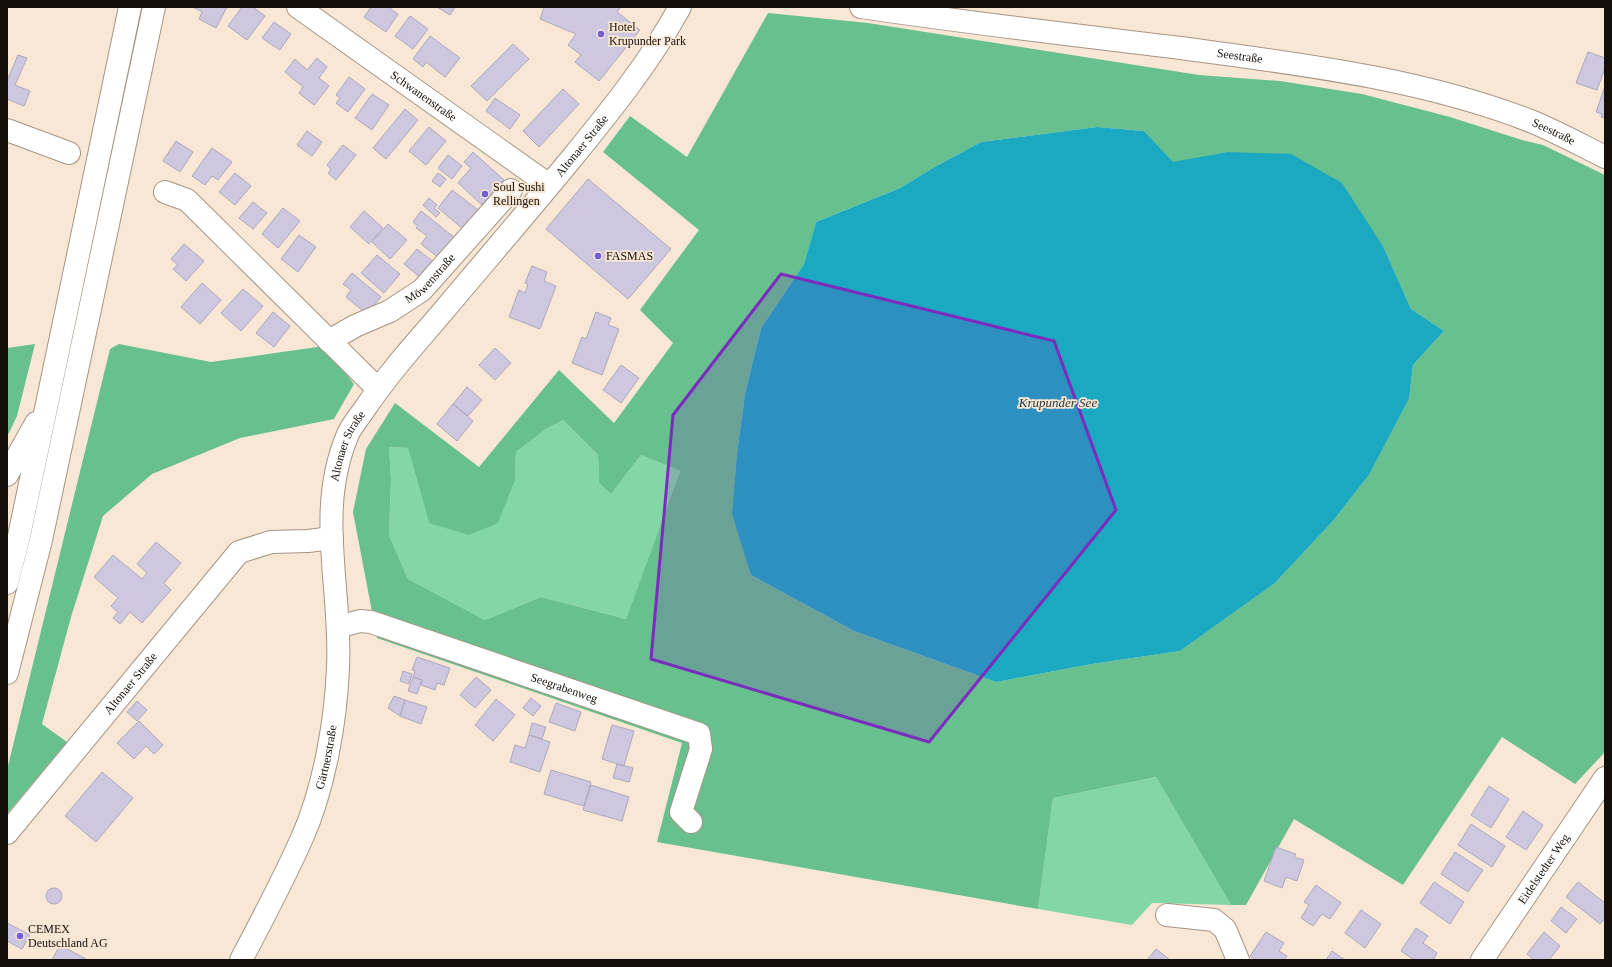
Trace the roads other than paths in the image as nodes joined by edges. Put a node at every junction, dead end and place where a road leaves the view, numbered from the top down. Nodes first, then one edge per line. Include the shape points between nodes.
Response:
1 (130, 7) edge
2 (154, 7) edge
3 (680, 7) edge
4 (861, 7) edge
5 (302, 8) edge
6 (7, 130) edge
7 (70, 154) dead end
8 (1605, 157) edge
9 (549, 185) junction
10 (511, 190) dead end
11 (165, 192) dead end
12 (329, 341) junction
13 (378, 389) junction
14 (48, 399) junction
15 (7, 475) edge
16 (332, 538) junction
17 (7, 583) edge
18 (338, 627) junction
19 (7, 673) edge
20 (1605, 778) edge
21 (691, 822) dead end
22 (7, 833) edge
23 (1167, 915) dead end
24 (241, 960) edge
25 (1238, 960) edge
26 (1482, 960) edge

1 - 14 main road
2 - 19 main road via 42,532
3 - 9 main road, Altonaer Straße via 654,52 628,88
4 - 8 main road, Seestraße via 1242,57 1376,78 1450,95 1504,112 1556,132
5 - 9 main road, Schwanenstraße
6 - 7 main road
9 - 13 main road, Altonaer Straße
10 - 12 main road, Möwenstraße via 422,290 390,311
11 - 12 main road via 187,200
12 - 13 main road
13 - 16 main road, Altonaer Straße via 349,431 339,457 333,483
14 - 15 main road
14 - 17 main road
16 - 18 main road, Gärtnerstraße
16 - 22 main road, Altonaer Straße via 271,542 239,552
18 - 21 main road, Seegrabenweg via 360,621 371,622 699,734 701,749 682,812
18 - 24 main road, Gärtnerstraße via 339,666 335,718 319,789 303,836
20 - 26 main road, Eidelstedter Weg
23 - 25 main road via 1214,920 1225,929

